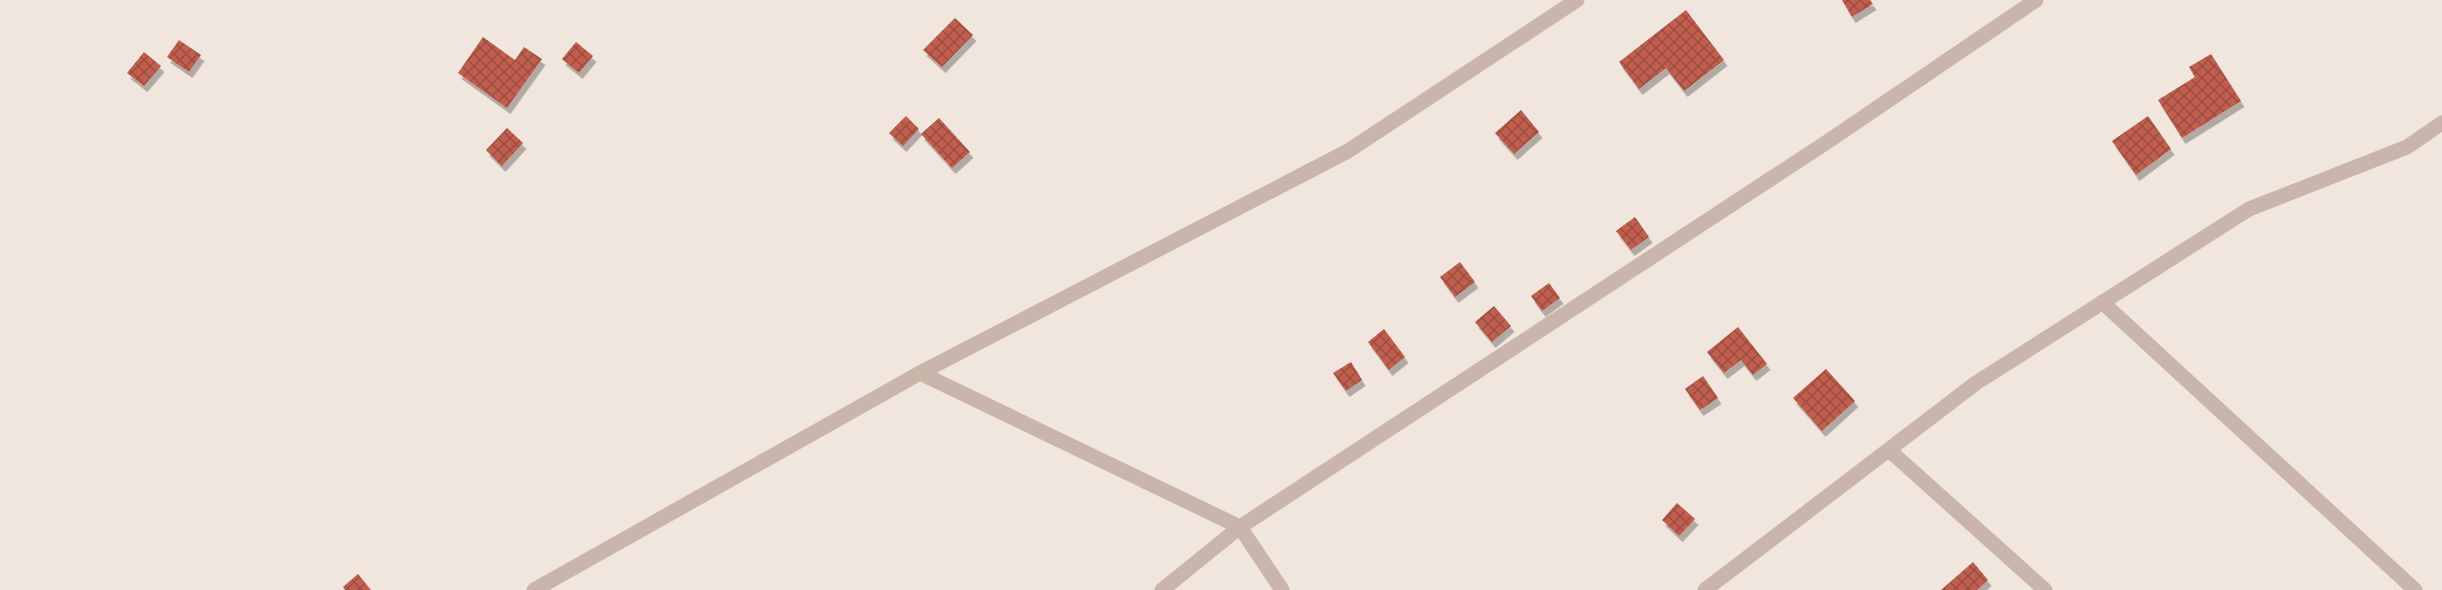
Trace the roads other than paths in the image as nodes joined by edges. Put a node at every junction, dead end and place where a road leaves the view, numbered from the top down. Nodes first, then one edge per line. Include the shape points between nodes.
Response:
1 (1577, 0) edge
2 (2036, 0) edge
3 (2442, 123) edge
4 (2102, 302) junction
5 (920, 373) junction
6 (1889, 450) junction
7 (1240, 527) junction
8 (534, 590) edge
9 (1162, 590) edge
10 (1282, 590) edge
11 (1705, 590) edge
12 (2045, 590) edge
13 (2415, 590) edge

1 - 5 street via 1348,151
2 - 7 street via 1827,142
3 - 4 street via 2407,147 2249,209
4 - 6 street via 1976,383
4 - 13 street
5 - 7 street
5 - 8 street
6 - 11 street
6 - 12 street
7 - 9 street
7 - 10 street

